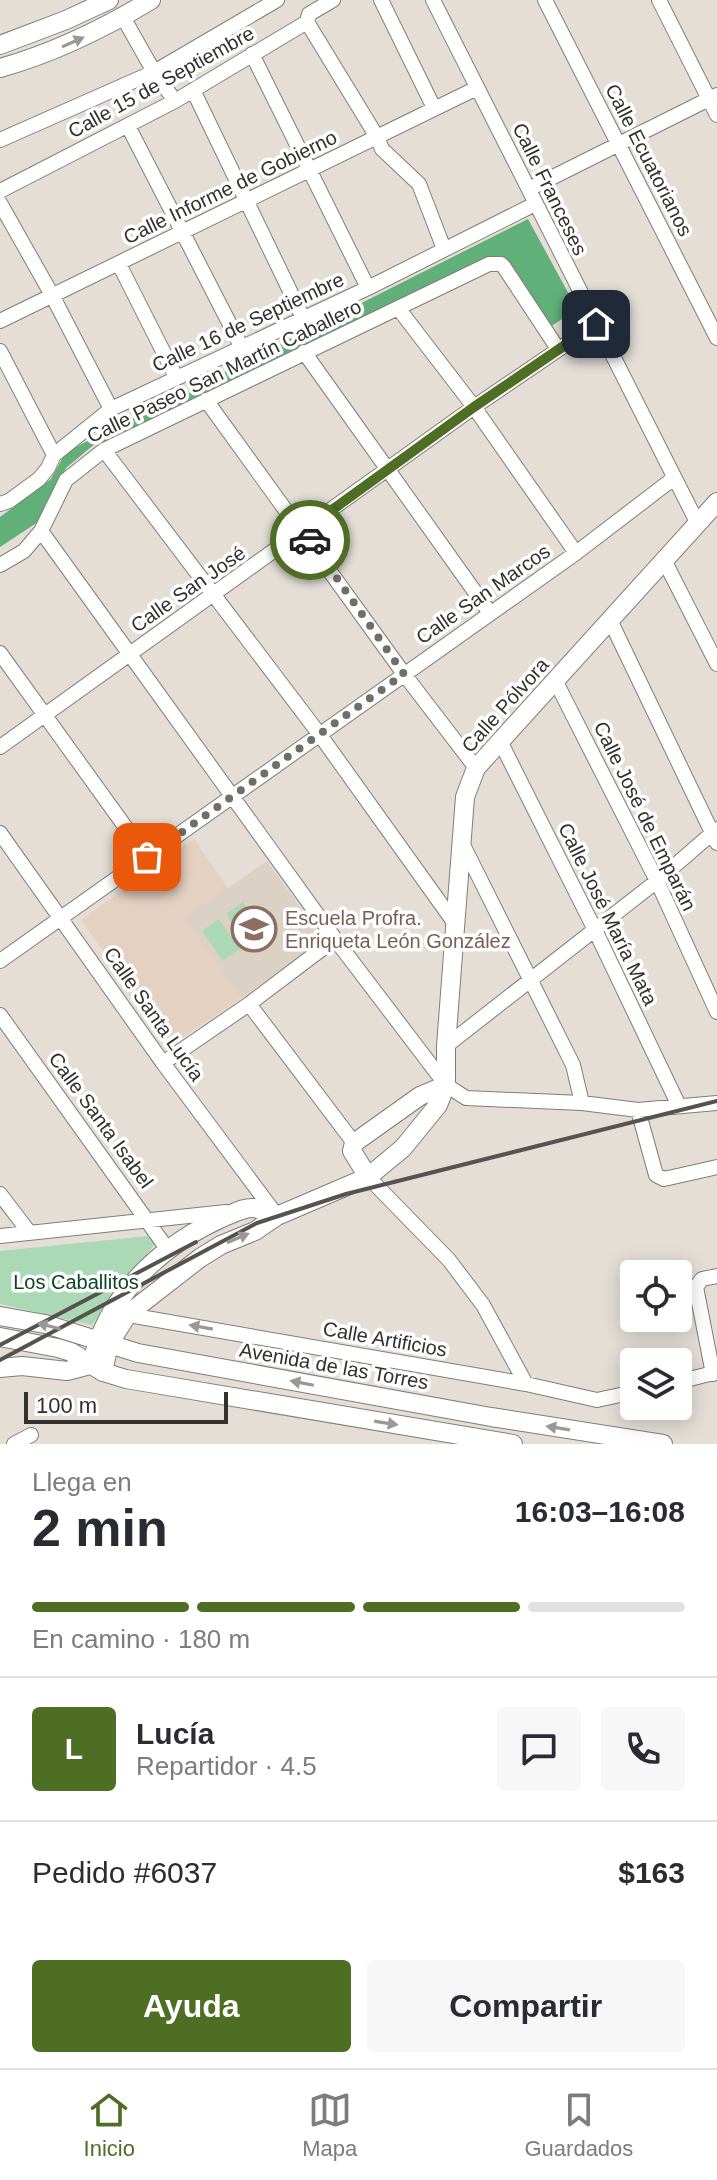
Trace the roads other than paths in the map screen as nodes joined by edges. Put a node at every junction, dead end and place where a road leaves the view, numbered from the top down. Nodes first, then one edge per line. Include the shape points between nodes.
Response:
1 (109, 0) edge
2 (151, 0) edge
3 (277, 0) edge
4 (333, 0) edge
5 (381, 0) edge
6 (433, 0) edge
7 (545, 0) edge
8 (659, 0) edge
9 (123, 17) junction
10 (307, 22) junction
11 (0, 45) edge
12 (252, 54) junction
13 (0, 68) edge
14 (154, 72) junction
15 (477, 88) junction
16 (193, 90) junction
17 (713, 97) edge
18 (175, 101) junction
19 (434, 108) junction
20 (717, 115) edge
21 (128, 126) junction
22 (377, 137) junction
23 (0, 140) edge
24 (618, 144) junction
25 (309, 169) junction
26 (529, 189) junction
27 (0, 191) edge
28 (244, 200) junction
29 (0, 203) edge
30 (535, 204) junction
31 (180, 232) junction
32 (444, 249) junction
33 (119, 264) junction
34 (368, 288) junction
35 (52, 295) junction
36 (398, 308) junction
37 (303, 318) junction
38 (0, 321) edge
39 (596, 324) junction
40 (717, 338) edge
41 (241, 346) junction
42 (558, 349) junction
43 (0, 351) edge
44 (304, 352) junction
45 (176, 377) junction
46 (206, 400) junction
47 (474, 407) junction
48 (111, 409) junction
49 (104, 450) junction
50 (54, 455) junction
51 (386, 470) junction
52 (674, 478) junction
53 (717, 502) edge
54 (0, 504) edge
55 (698, 524) junction
56 (41, 531) junction
57 (303, 531) junction
58 (576, 553) junction
59 (664, 560) junction
60 (0, 565) edge
61 (214, 596) junction
62 (490, 613) junction
63 (610, 620) junction
64 (0, 653) edge
65 (130, 655) junction
66 (717, 664) edge
67 (404, 674) junction
68 (556, 682) junction
69 (44, 715) junction
70 (320, 735) junction
71 (500, 741) junction
72 (0, 747) edge
73 (476, 768) junction
74 (232, 796) junction
75 (0, 833) edge
76 (715, 835) edge
77 (460, 840) junction
78 (147, 857) junction
79 (657, 881) junction
80 (61, 917) junction
81 (456, 925) junction
82 (595, 930) junction
83 (335, 939) junction
84 (0, 961) edge
85 (531, 979) junction
86 (249, 1004) junction
87 (717, 1012) edge
88 (0, 1015) edge
89 (446, 1046) junction
90 (163, 1063) junction
91 (446, 1085) junction
92 (582, 1103) junction
93 (717, 1103) edge
94 (679, 1106) junction
95 (638, 1110) junction
96 (354, 1143) junction
97 (717, 1167) edge
98 (368, 1177) junction
99 (0, 1194) edge
100 (242, 1210) junction
101 (277, 1216) junction
102 (150, 1222) junction
103 (29, 1232) junction
104 (0, 1236) edge
105 (168, 1250) junction
106 (717, 1276) edge
107 (120, 1313) junction
108 (0, 1316) edge
109 (0, 1337) edge
110 (104, 1342) junction
111 (0, 1368) edge
112 (97, 1368) junction
113 (715, 1373) edge
114 (692, 1379) edge
115 (526, 1384) junction
116 (620, 1395) edge
117 (491, 1417) junction
118 (31, 1435) dead end
119 (487, 1442) edge
120 (14, 1444) edge
121 (513, 1444) edge
122 (663, 1444) edge

1 - 11 street
2 - 9 street
3 - 14 street
4 - 10 street, Calle 15 de Septiembre via 309,14
5 - 19 street
6 - 15 street, Calle Franceses
7 - 24 street, Calle Ecuatorianos
8 - 17 street
13 -> 9 street
9 - 14 street
10 - 12 street, Calle 15 de Septiembre
10 - 22 street
12 - 16 street, Calle 15 de Septiembre
12 - 25 street
14 - 18 street
14 - 23 street
15 - 19 street, Calle Informe de Gobierno
15 - 26 street, Calle Franceses
16 - 18 street, Calle 15 de Septiembre
16 - 28 street
17 - 20 street
17 - 24 street
18 - 21 street, Calle 15 de Septiembre
19 - 22 street, Calle Informe de Gobierno
21 - 27 street, Calle 15 de Septiembre
21 - 31 street
22 - 25 street, Calle Informe de Gobierno
22 - 32 street via 382,149 419,184
24 - 26 street
24 - 40 street, Calle Ecuatorianos
25 - 28 street, Calle Informe de Gobierno
25 - 34 street
26 - 30 street, Calle Franceses
28 - 31 street, Calle Informe de Gobierno
28 - 37 street
29 - 35 street
30 - 32 street, Calle 16 de Septiembre
30 - 39 street, Calle Franceses
31 - 33 street, Calle Informe de Gobierno
31 - 41 street
32 - 34 street, Calle 16 de Septiembre
33 - 35 street, Calle Informe de Gobierno
33 - 45 street
34 - 37 street, Calle 16 de Septiembre
35 - 38 street, Calle Informe de Gobierno
35 - 48 street
36 - 42 street, Calle Paseo San Martín Caballero via 489,264 501,264
36 - 44 street, Calle Paseo San Martín Caballero
36 - 47 street
37 - 41 street, Calle 16 de Septiembre
39 - 42 street, Calle San José
39 - 52 street, Calle Franceses
41 - 45 street, Calle 16 de Septiembre
42 - 47 street, Calle San José
43 - 50 street
44 - 46 street, Calle Paseo San Martín Caballero
44 - 51 street
45 - 48 street, Calle 16 de Septiembre
46 - 49 street, Calle Paseo San Martín Caballero
46 - 57 street
47 - 51 street, Calle San José
47 - 58 street
48 - 50 street, Calle 16 de Septiembre
49 - 56 street, Calle Paseo San Martín Caballero via 66,480
49 - 61 street
50 - 54 street, Calle 16 de Septiembre via 39,479
51 - 57 street, Calle San José
51 - 62 street
52 - 55 street, Calle Franceses
52 - 58 street, Calle San Marcos
53 - 55 street, Calle Pólvora
55 - 59 street, Calle Pólvora
56 - 60 street, Calle Paseo San Martín Caballero via 24,551
56 - 65 street
57 - 61 street, Calle San José
57 - 67 street
58 - 62 street, Calle San Marcos
59 - 63 street, Calle Pólvora
59 - 66 street
61 - 65 street, Calle San José
61 - 70 street
62 - 67 street, Calle San Marcos
63 - 68 street, Calle Pólvora
63 - 76 street
64 - 69 street
65 - 69 street, Calle San José
65 - 74 street
67 - 70 street, Calle San Marcos
67 - 73 street
68 - 71 street, Calle Pólvora
68 - 79 street, Calle José de Emparán
69 - 72 street, Calle San José
69 - 78 street
70 - 74 street, Calle San Marcos
70 - 81 street
71 - 73 street, Calle Pólvora
71 - 82 street, Calle José María Mata
73 - 77 street, Calle Pólvora via 465,797
74 - 78 street, Calle San Marcos
74 - 83 street
75 - 80 street, Calle Santa Lucía
76 - 79 street
77 - 81 street, Calle Pólvora
77 - 85 street
78 - 80 street, Calle San Marcos
79 - 82 street
79 - 87 street, Calle José de Emparán
80 - 84 street, Calle San Marcos
80 - 90 street, Calle Santa Lucía
81 - 89 street, Calle Pólvora
82 - 85 street
82 - 94 street, Calle José María Mata
83 - 86 street
83 - 91 street
85 - 89 street
85 - 92 street via 573,1065
86 - 90 street
86 - 96 street
88 - 102 street, Calle Santa Isabel
89 - 91 street, Calle Pólvora
90 - 101 street, Calle Santa Lucía
91 - 92 street via 466,1098
91 - 96 street via 420,1096
91 - 98 street via 424,1124
92 - 95 street
93 - 94 street
94 - 95 street
95 - 97 street via 654,1171 664,1179
96 - 98 street via 352,1151
98 - 101 street
98 - 115 street via 449,1260 493,1321
99 - 103 street
100 - 101 street
100 - 102 street
100 - 105 street via 200,1228
107 -> 101 street via 221,1245
102 - 103 street
102 - 105 street, Calle Santa Isabel
103 - 104 street
105 - 107 street via 148,1266
106 - 113 street via 702,1279 696,1287
107 - 110 street
115 -> 107 street, Calle Artificios
110 -> 108 street, Avenida de las Torres
109 - 112 street via 71,1352
110 - 112 street
117 -> 110 street, Avenida de las Torres via 153,1356
111 - 112 street
112 -> 119 street via 126,1379
113 - 114 street
115 - 116 street, Calle Artificios via 597,1400
117 - 119 street
122 -> 117 street, Avenida de las Torres
118 - 120 street
119 - 121 street

